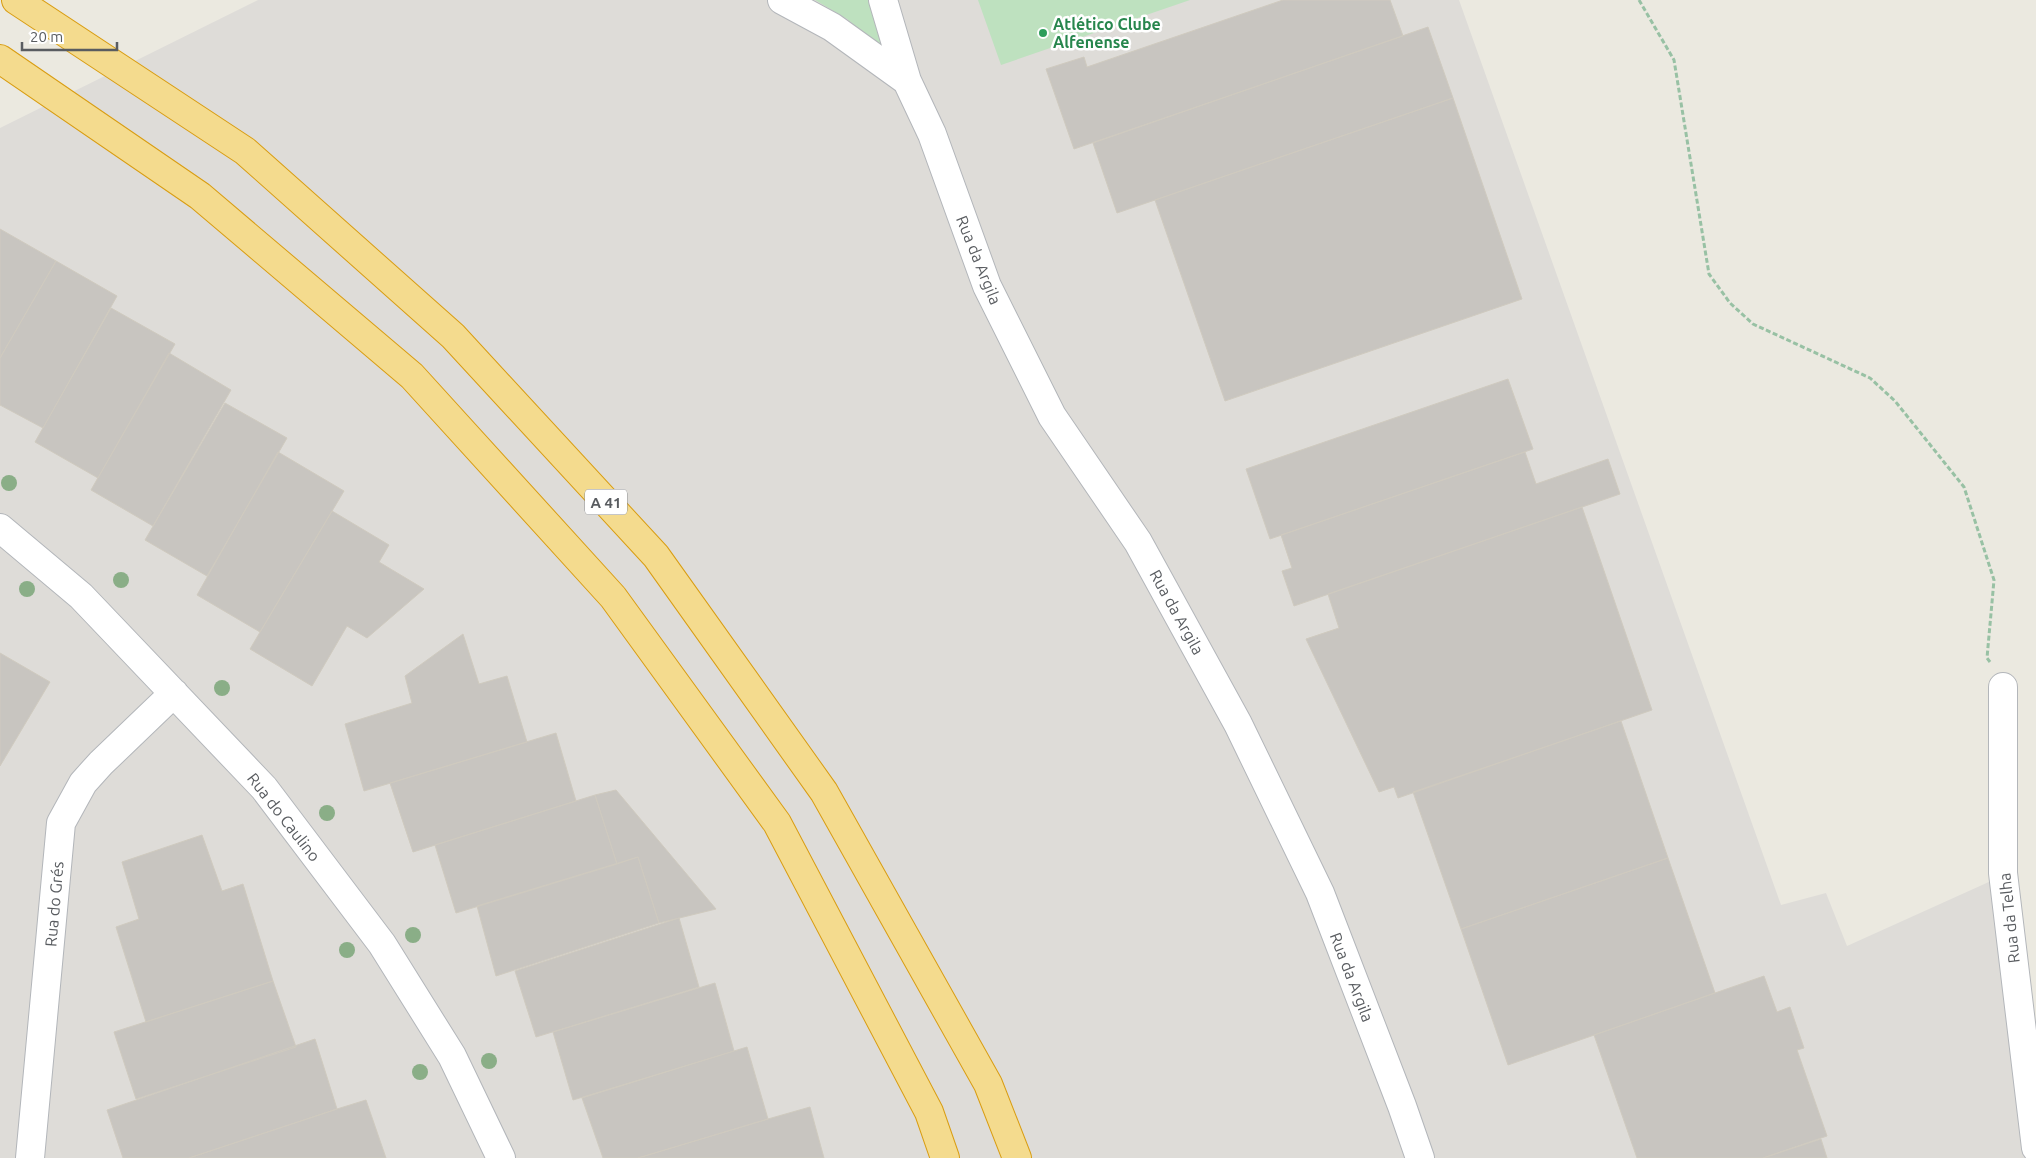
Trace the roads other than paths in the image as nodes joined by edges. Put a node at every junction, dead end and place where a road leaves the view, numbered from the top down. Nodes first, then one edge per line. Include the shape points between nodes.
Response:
1 (16, 0) edge
2 (782, 0) edge
3 (883, 0) edge
4 (0, 59) edge
5 (907, 81) junction
6 (0, 528) edge
7 (2003, 687) road end
8 (174, 693) junction
9 (2036, 1148) edge
10 (30, 1158) edge
11 (501, 1158) edge
12 (945, 1158) edge
13 (1016, 1158) edge
14 (1420, 1158) edge

1 - 13 highway, A 41 via 245,151 453,336 656,556 824,792 988,1084
2 - 5 street, Rua da Argila via 832,27
3 - 5 street, Rua da Argila
4 - 12 highway via 200,196 412,376 613,597 777,823 929,1112
5 - 14 street, Rua da Argila via 932,134 987,286 1052,416 1138,542 1238,724 1320,893
6 - 8 street, Rua do Caulino via 80,596
7 - 9 street, Rua da Telha via 2003,873
8 - 10 street, Rua do Grés via 83,783 62,823
8 - 11 street, Rua do Caulino via 264,788 382,944 452,1056

